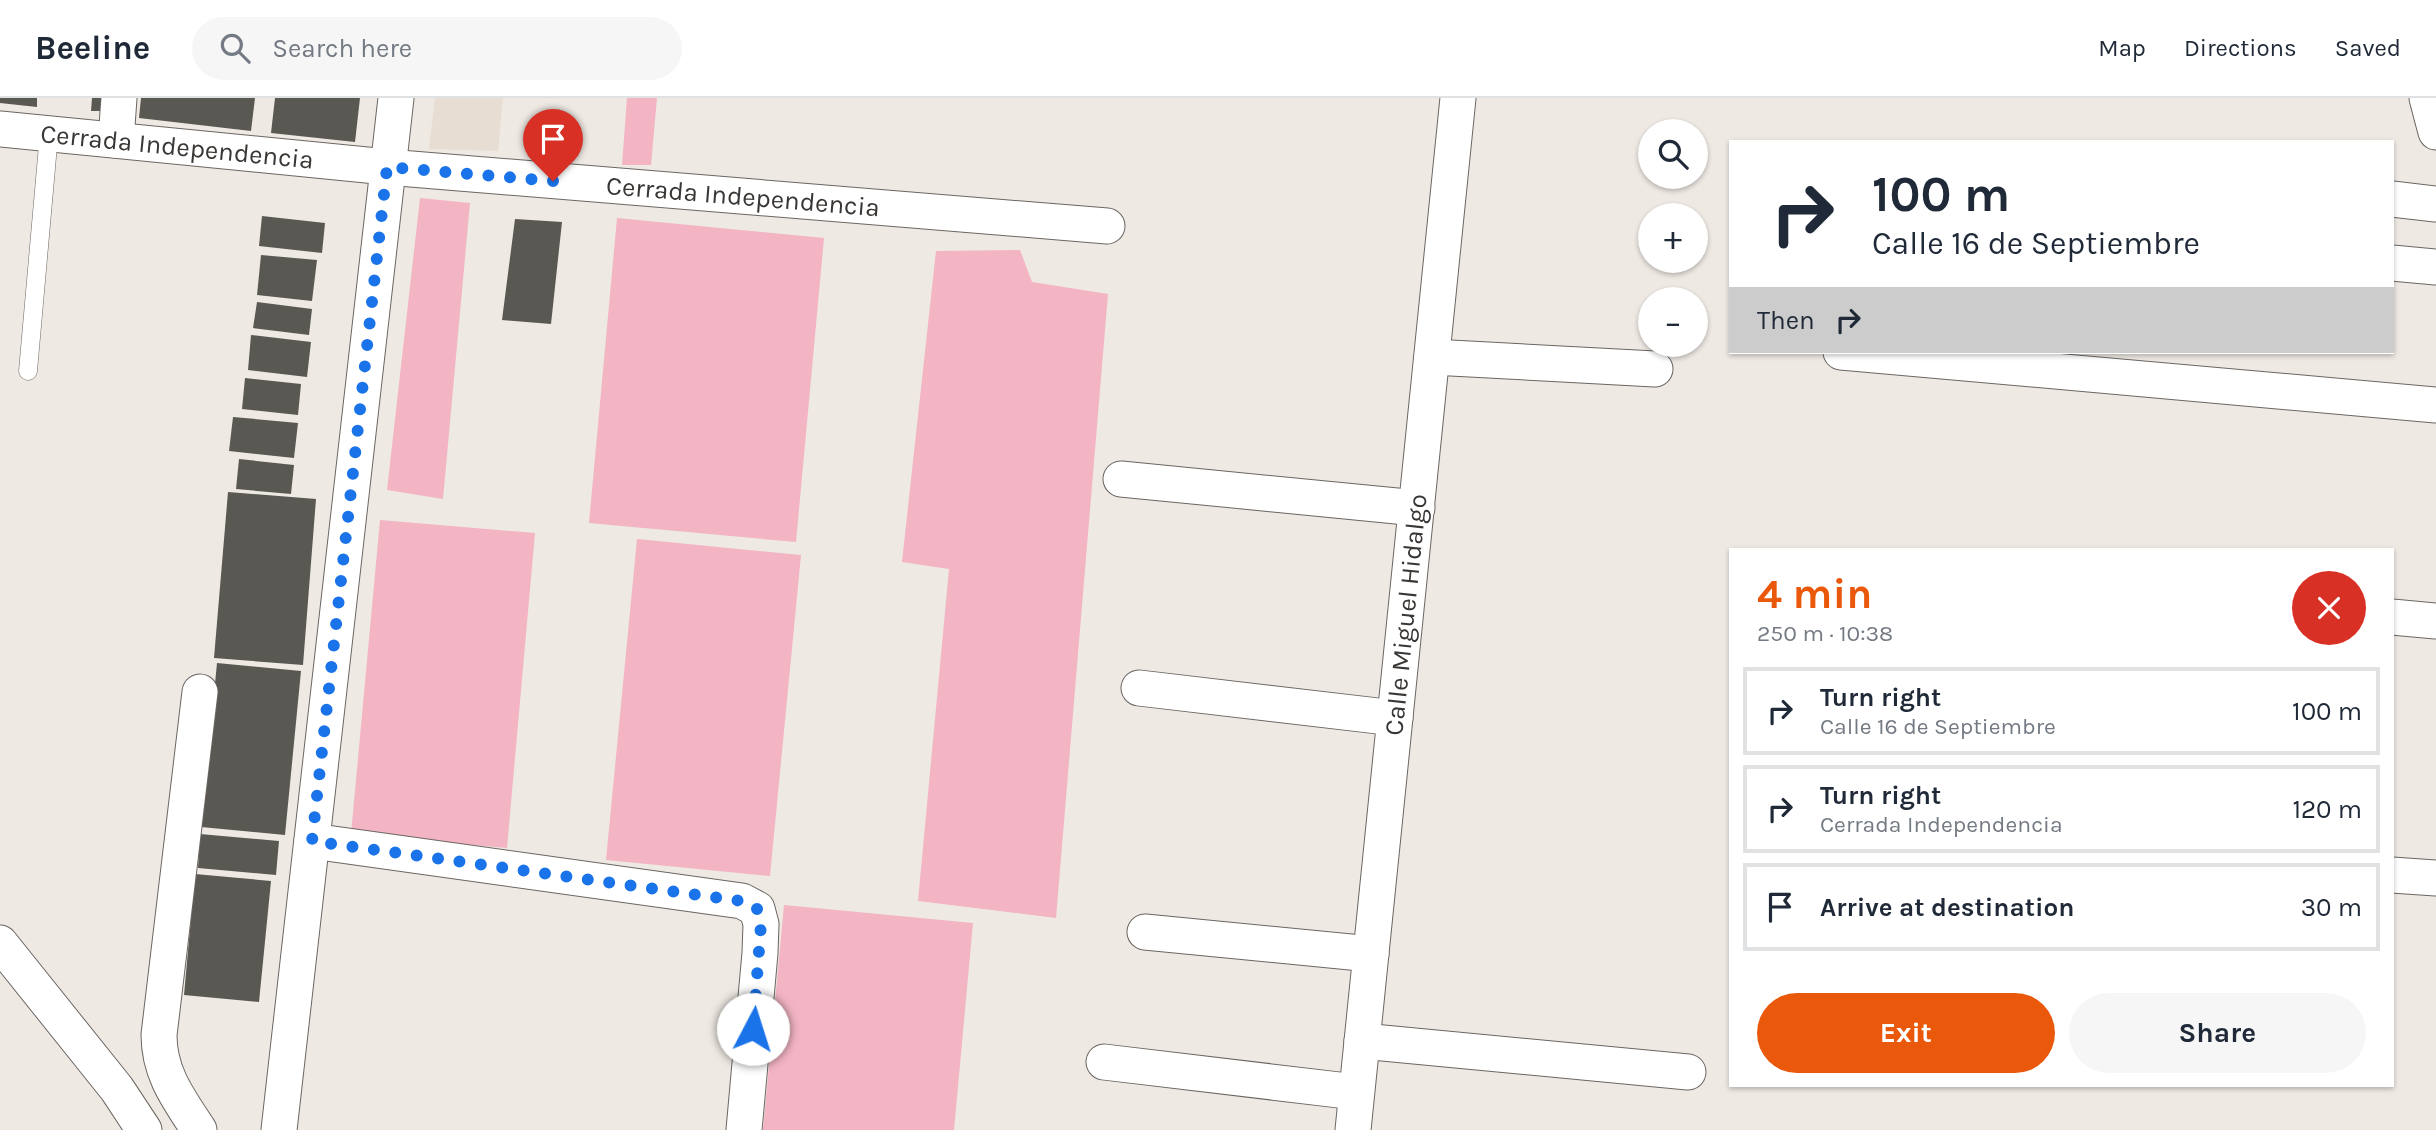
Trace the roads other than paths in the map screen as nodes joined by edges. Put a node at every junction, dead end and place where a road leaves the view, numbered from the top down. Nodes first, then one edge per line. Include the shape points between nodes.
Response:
1 (119, 98) edge
2 (396, 98) edge
3 (1458, 98) edge
4 (2427, 98) edge
5 (0, 129) edge
6 (2436, 132) edge
7 (48, 134) junction
8 (116, 141) junction
9 (387, 167) junction
10 (2394, 199) edge
11 (2436, 204) edge
12 (1107, 226) dead end
13 (2394, 263) edge
14 (2436, 267) edge
15 (1863, 354) edge
16 (1432, 357) junction
17 (1656, 369) dead end
18 (28, 371) dead end
19 (2436, 405) edge
20 (1121, 479) dead end
21 (1417, 508) junction
22 (2394, 617) edge
23 (2436, 621) edge
24 (1139, 688) dead end
25 (200, 692) dead end
26 (1395, 718) junction
27 (312, 841) junction
28 (2394, 875) edge
29 (2436, 878) edge
30 (1145, 932) dead end
31 (0, 943) edge
32 (1371, 954) junction
33 (1362, 1041) junction
34 (1104, 1062) dead end
35 (1688, 1072) dead end
36 (1356, 1092) junction
37 (1359, 1129) edge
38 (144, 1130) edge
39 (199, 1130) edge
40 (279, 1130) edge
41 (744, 1130) edge

1 - 8 street
2 - 9 street
3 - 16 street, Calle Miguel Hidalgo
4 - 6 street
5 - 7 street, Cerrada Independencia
7 - 8 street, Cerrada Independencia
7 - 18 lane
8 - 9 street, Cerrada Independencia
9 - 12 street, Cerrada Independencia
9 - 27 street
10 - 11 street
13 - 14 street
15 - 19 street
16 - 17 street
16 - 21 street, Calle Miguel Hidalgo
20 - 21 street
21 - 26 street, Calle Miguel Hidalgo
22 - 23 street
24 - 26 street
25 - 39 street via 159,1035 159,1057 168,1082
26 - 32 street, Calle Miguel Hidalgo
27 - 40 street
27 - 41 street via 638,885 742,901 757,909 760,953
28 - 29 street
30 - 32 street
31 - 38 street via 117,1089
32 - 33 street, Calle Miguel Hidalgo
33 - 35 street
33 - 36 street, Calle Miguel Hidalgo
34 - 36 street
36 - 37 street, Calle Miguel Hidalgo

